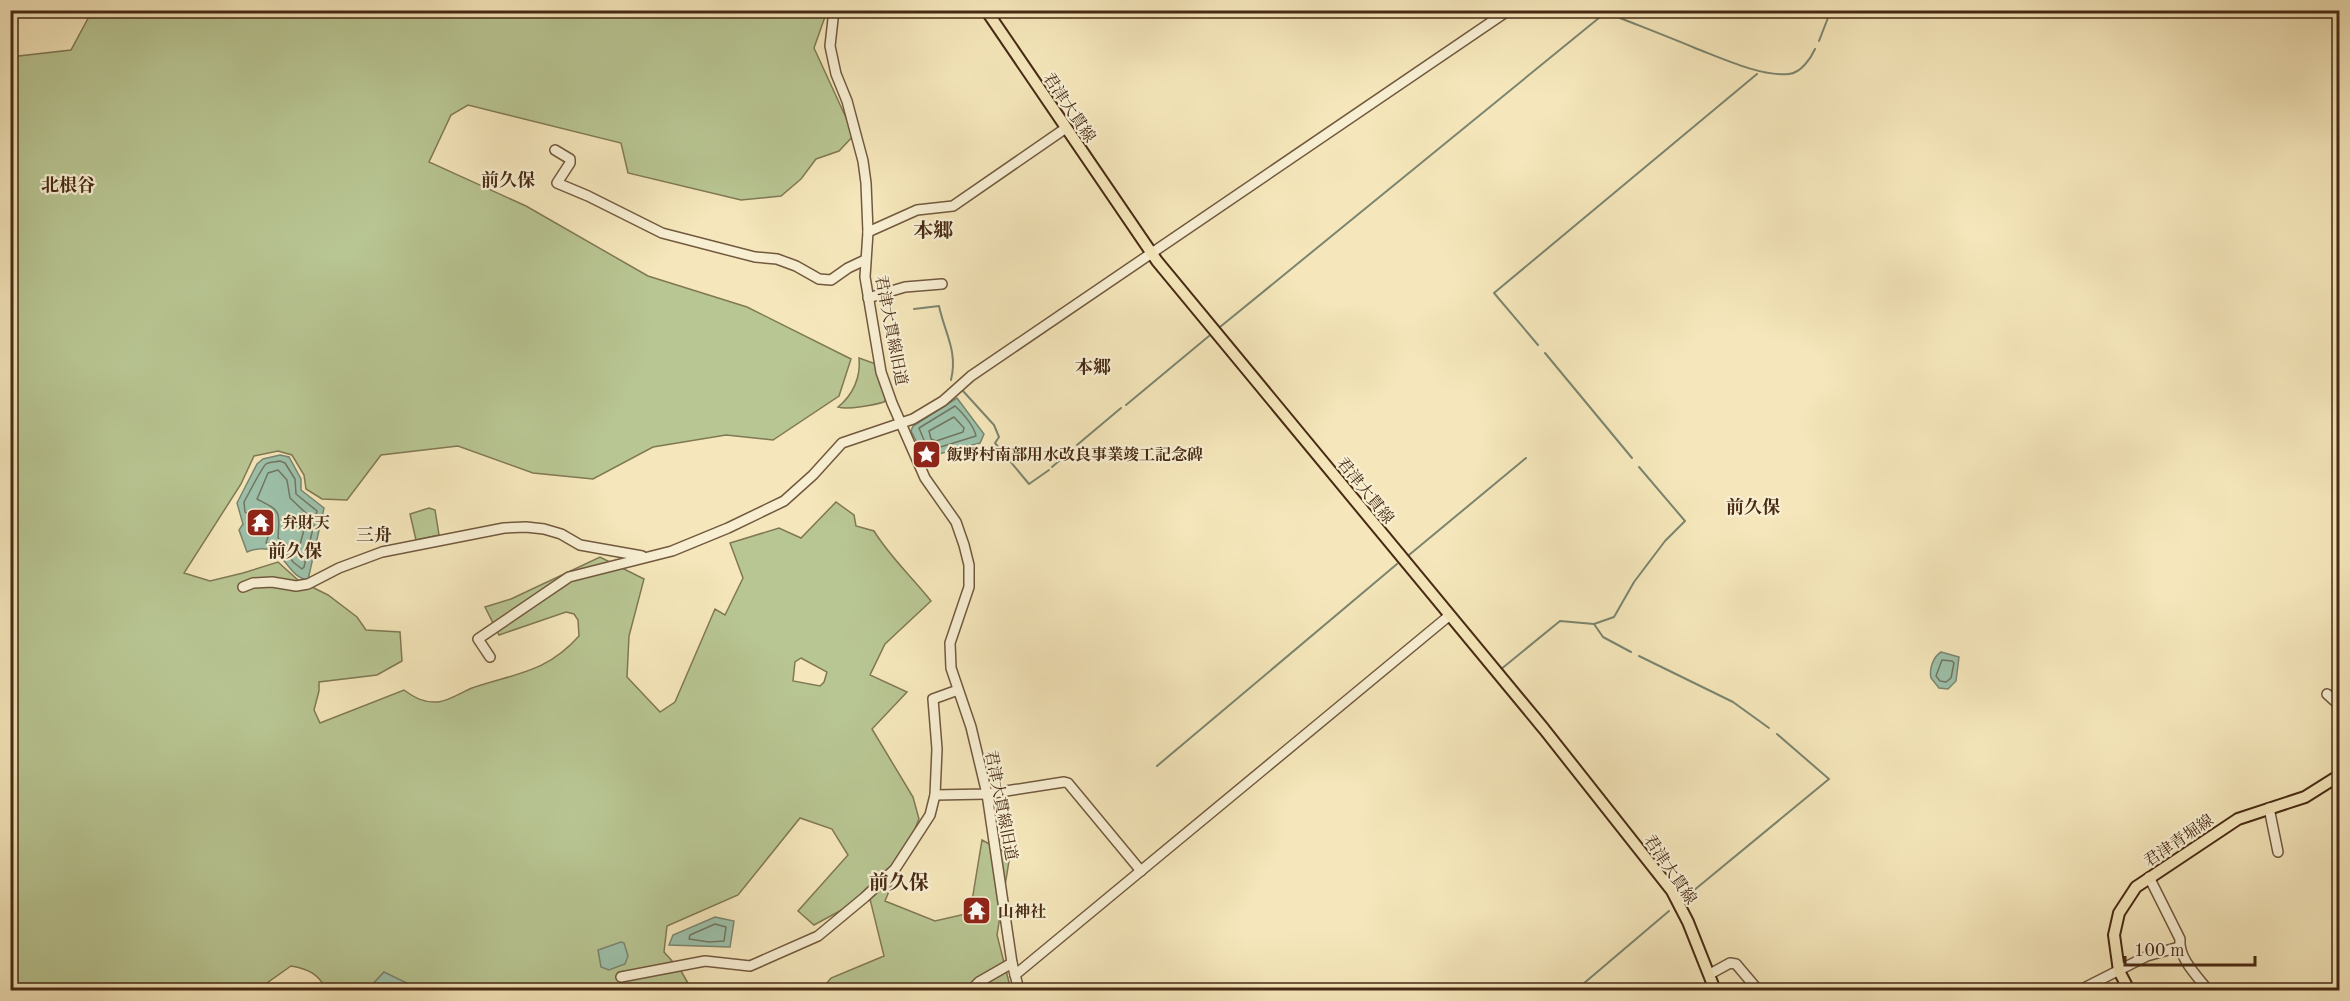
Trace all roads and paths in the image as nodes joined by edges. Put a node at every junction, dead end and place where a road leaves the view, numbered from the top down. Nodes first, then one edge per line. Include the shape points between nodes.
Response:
1 (834, 10) edge
2 (986, 10) edge
3 (1509, 10) edge
4 (1066, 128) junction
5 (555, 150) dead end
6 (868, 232) junction
7 (1151, 252) junction
8 (865, 260) junction
9 (942, 284) dead end
10 (868, 298) junction
11 (901, 423) junction
12 (644, 557) junction
13 (243, 587) dead end
14 (1450, 615) junction
15 (490, 657) dead end
16 (958, 690) junction
17 (2327, 694) dead end
18 (2340, 706) edge
19 (2340, 775) edge
20 (987, 794) junction
21 (935, 795) junction
22 (2269, 808) junction
23 (2278, 852) dead end
24 (1141, 871) junction
25 (2149, 877) junction
26 (2179, 947) junction
27 (1012, 963) junction
28 (2119, 971) junction
29 (1710, 974) junction
30 (1016, 975) junction
31 (621, 977) dead end
32 (971, 990) edge
33 (1019, 990) edge
34 (1715, 990) edge
35 (1758, 990) edge
36 (2080, 990) edge
37 (2129, 990) edge
38 (2208, 990) edge

1 - 6 street, 君津大貫線旧道 via 830,46 863,161
2 - 4 main road, 君津大貫線
3 - 7 street
4 - 6 street via 953,206 917,210
4 - 7 main road, 君津大貫線
5 - 8 street via 570,159 557,183 662,233 777,259 819,279 831,280
6 - 8 street, 君津大貫線旧道
7 - 11 street via 971,376 943,401
7 - 14 main road, 君津大貫線
8 - 10 street, 君津大貫線旧道
9 - 10 street via 905,287
10 - 11 street, 君津大貫線旧道 via 881,372
11 - 12 street via 842,442 796,492 767,510 672,551
11 - 16 street, 君津大貫線旧道 via 925,478 956,522 967,555 969,587 950,643 951,668
12 - 13 street via 580,545 544,529 504,528 382,552 308,584 272,582
12 - 15 street via 569,577 544,592 478,639
14 - 24 street
14 - 29 main road, 君津大貫線 via 1672,891
16 - 20 street, 君津大貫線旧道
16 - 21 street via 933,699
17 - 18 street
19 - 22 main road, 君津青堀線 via 2305,797
20 - 21 street
20 - 24 street via 1068,783
20 - 27 street, 君津大貫線旧道
21 - 31 street via 930,815 895,869 818,936 750,966 705,961
22 - 23 street
22 - 25 main road, 君津青堀線 via 2232,822
24 - 30 street
25 - 26 street via 2180,939
25 - 28 main road, 君津青堀線 via 2126,899 2115,924
26 - 28 street via 2147,956
26 - 38 street
27 - 30 street, 君津大貫線旧道
27 - 32 street
28 - 36 street
28 - 37 main road, 君津青堀線
29 - 34 main road, 君津大貫線
29 - 35 street via 1736,963
30 - 33 street, 君津大貫線旧道

